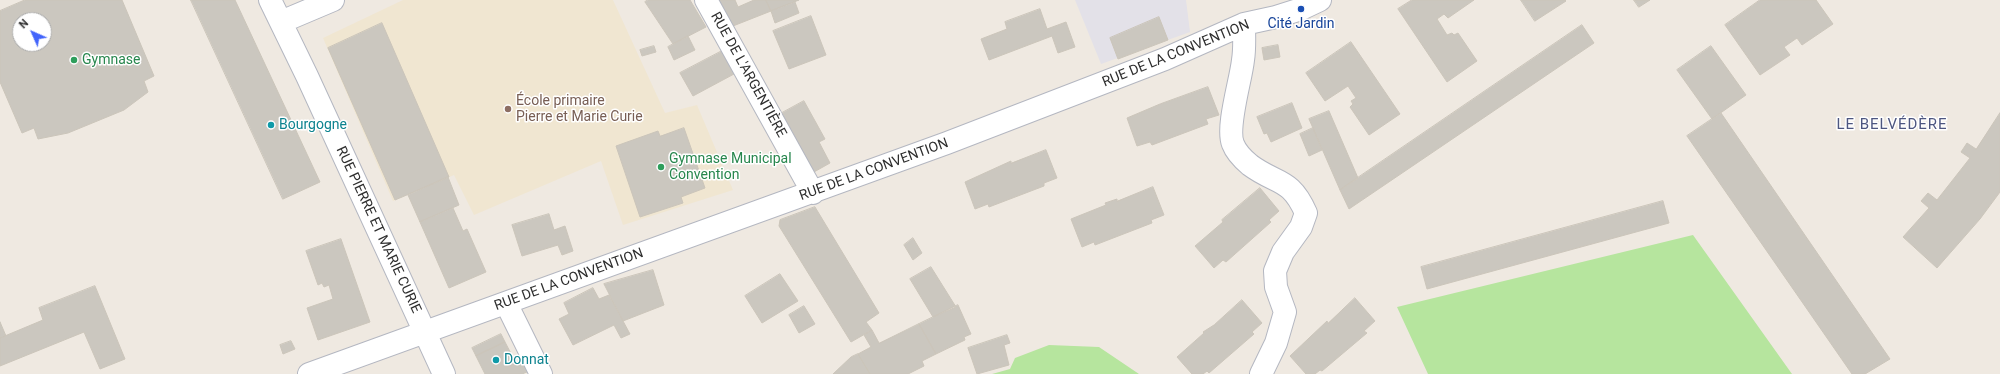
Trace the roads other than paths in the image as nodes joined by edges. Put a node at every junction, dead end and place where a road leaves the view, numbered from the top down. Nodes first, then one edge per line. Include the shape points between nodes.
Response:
1 (270, 0) edge
2 (332, 0) edge
3 (706, 0) edge
4 (1320, 0) edge
5 (281, 22) junction
6 (1244, 24) junction
7 (813, 192) junction
8 (506, 303) junction
9 (424, 332) junction
10 (309, 374) edge
11 (444, 374) edge
12 (541, 374) edge
13 (1261, 374) edge

1 - 5 street, RUE PIERRE ET MARIE CURIE
2 - 5 street
3 - 7 street, RUE DE L'ARGENTIÈRE
4 - 6 street, RUE DE LA CONVENTION via 1276,17
5 - 9 street, RUE PIERRE ET MARIE CURIE
6 - 7 street, RUE DE LA CONVENTION via 1165,59
6 - 13 street via 1244,60 1231,132 1233,144 1251,165 1284,183 1299,197 1306,213 1301,227 1283,252 1275,271 1276,287 1285,312 1276,342
7 - 8 street, RUE DE LA CONVENTION
8 - 9 street, RUE DE LA CONVENTION
8 - 12 street
9 - 10 street, RUE DE LA CONVENTION
9 - 11 street, RUE PIERRE ET MARIE CURIE

